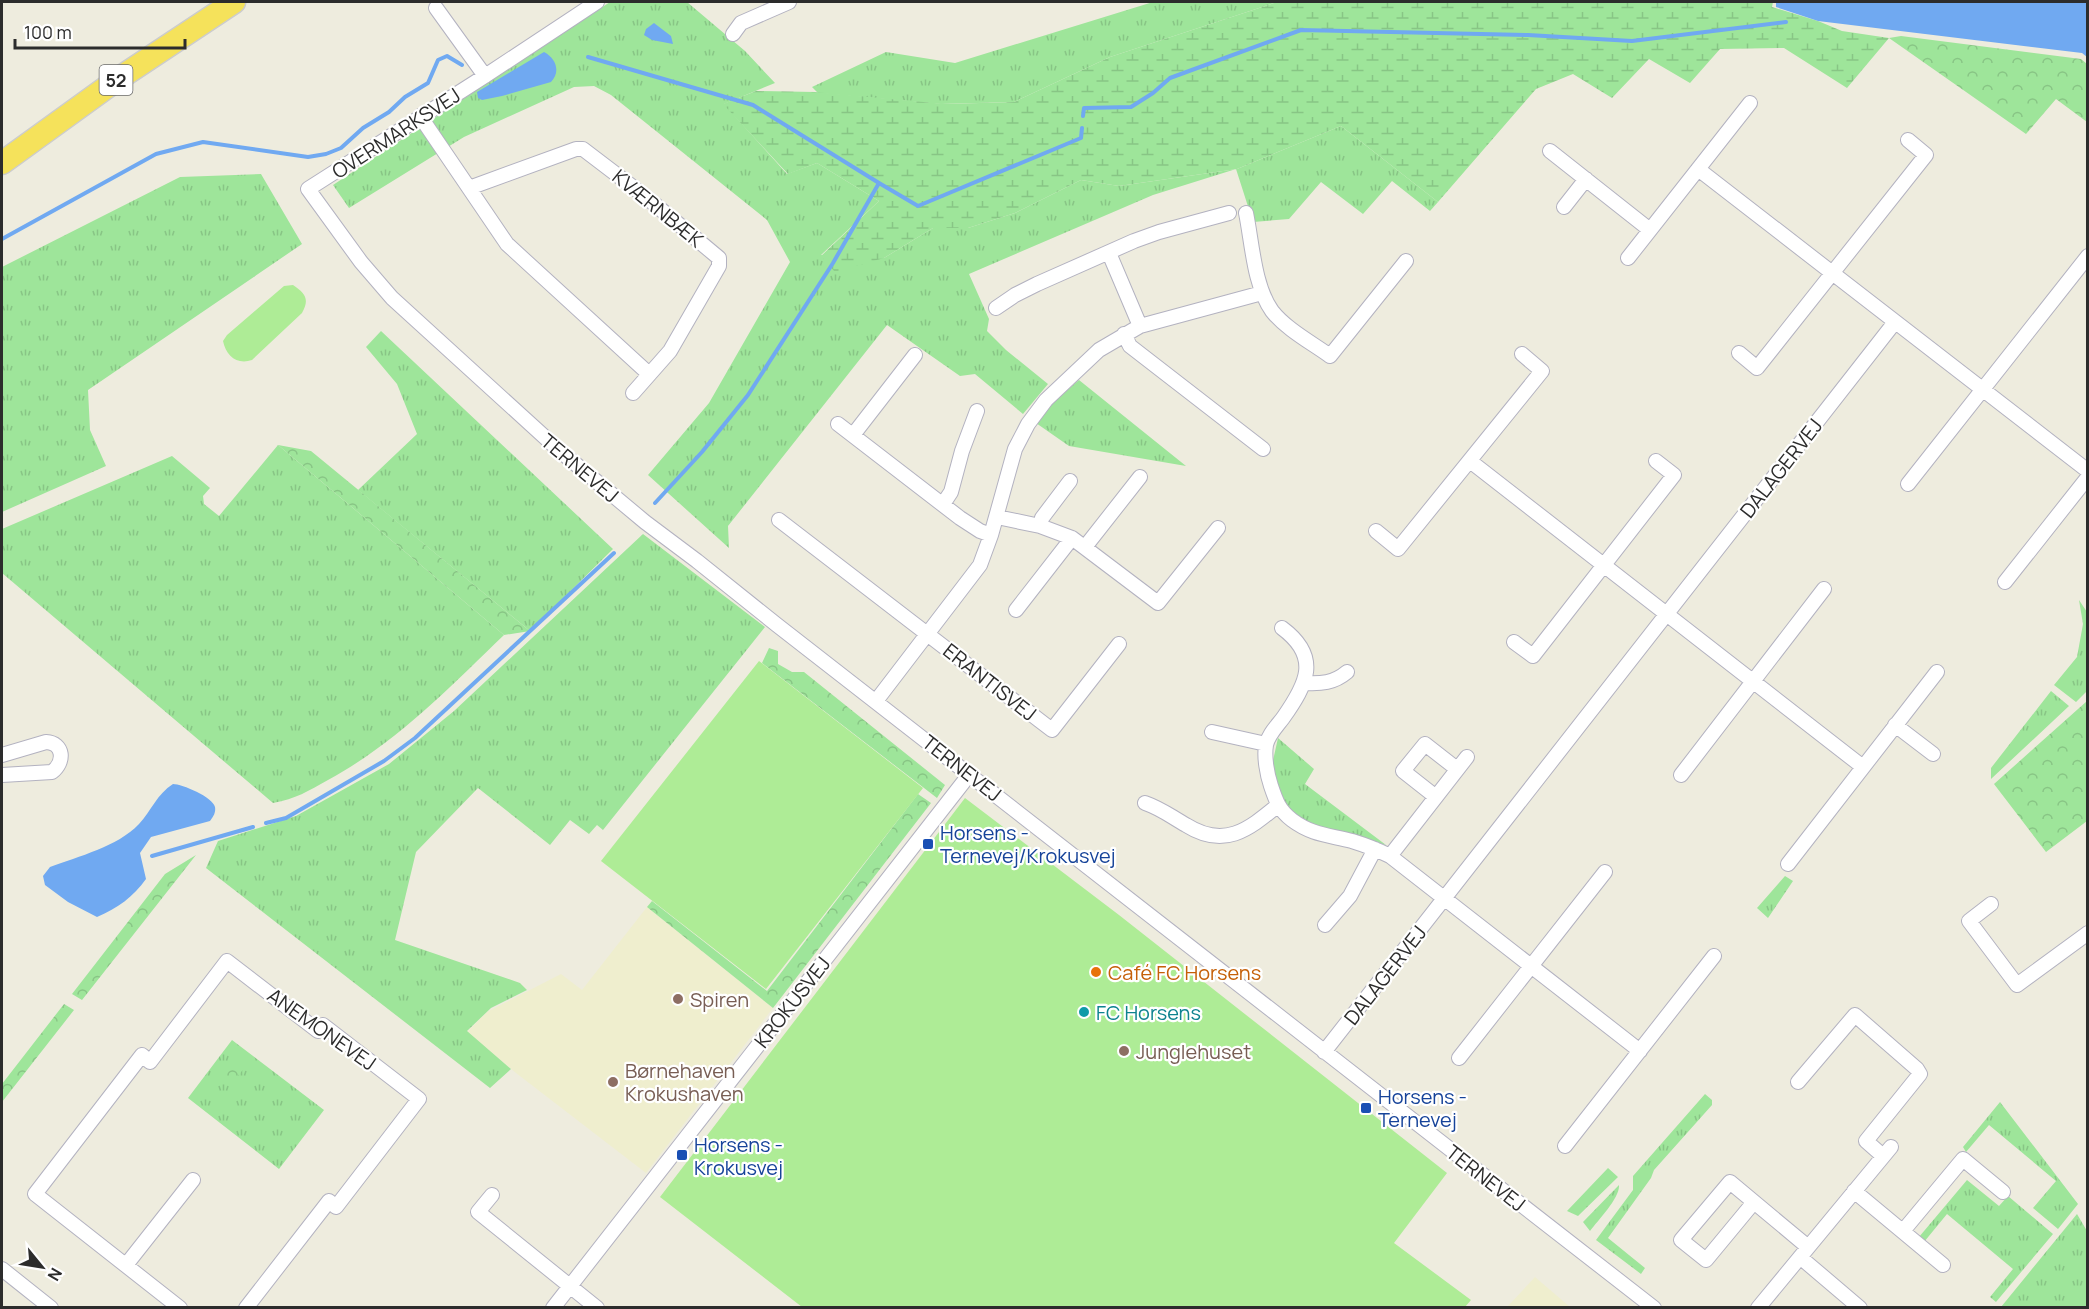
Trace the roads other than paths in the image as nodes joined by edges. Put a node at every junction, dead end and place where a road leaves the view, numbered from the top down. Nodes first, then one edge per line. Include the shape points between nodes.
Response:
1 (234, 2) edge
2 (597, 2) edge
3 (789, 2) edge
4 (578, 6) edge
5 (436, 8) dead end
6 (733, 34) dead end
7 (485, 76) junction
8 (1750, 103) dead end
9 (420, 116) junction
10 (1908, 140) dead end
11 (1550, 151) dead end
12 (2, 164) edge
13 (1698, 169) junction
14 (1586, 179) junction
15 (469, 188) junction
16 (308, 189) joint
17 (1564, 207) dead end
18 (1229, 213) dead end
19 (1246, 213) dead end
20 (1650, 230) junction
21 (1109, 253) junction
22 (2088, 256) edge
23 (1628, 258) dead end
24 (1406, 261) dead end
25 (1832, 273) junction
26 (1262, 293) junction
27 (996, 308) dead end
28 (1895, 322) junction
29 (1140, 326) junction
30 (1124, 334) junction
31 (1738, 353) dead end
32 (1522, 354) dead end
33 (915, 355) dead end
34 (649, 374) junction
35 (1983, 390) junction
36 (633, 393) dead end
37 (977, 411) dead end
38 (838, 424) dead end
39 (853, 435) junction
40 (1263, 449) dead end
41 (1470, 461) junction
42 (1656, 461) dead end
43 (2088, 471) edge
44 (1140, 477) dead end
45 (2088, 477) edge
46 (1070, 481) dead end
47 (1908, 484) dead end
48 (943, 504) junction
49 (997, 517) junction
50 (779, 520) dead end
51 (1040, 526) junction
52 (1218, 528) dead end
53 (1376, 531) dead end
54 (991, 536) junction
55 (1072, 538) junction
56 (1085, 546) junction
57 (1604, 565) junction
58 (2005, 582) dead end
59 (1824, 589) dead end
60 (1016, 610) dead end
61 (1668, 615) junction
62 (1282, 628) dead end
63 (927, 633) junction
64 (1514, 642) dead end
65 (1119, 644) dead end
66 (1347, 672) dead end
67 (1937, 672) dead end
68 (1753, 682) junction
69 (1304, 683) junction
70 (876, 701) junction
71 (1895, 725) junction
72 (1212, 732) dead end
73 (1266, 744) junction
74 (1933, 754) dead end
75 (2, 755) edge
76 (1467, 757) dead end
77 (1863, 767) junction
78 (1457, 769) junction
79 (969, 775) junction
80 (2, 776) edge
81 (1681, 776) dead end
82 (1436, 797) junction
83 (1145, 803) dead end
84 (1277, 806) junction
85 (1375, 849) junction
86 (1390, 856) junction
87 (1788, 864) dead end
88 (1605, 872) dead end
89 (1445, 899) junction
90 (1991, 904) dead end
91 (1325, 925) dead end
92 (2088, 933) edge
93 (1714, 956) dead end
94 (1531, 966) junction
95 (1640, 1051) junction
96 (1324, 1052) junction
97 (1459, 1058) dead end
98 (1798, 1082) dead end
99 (1565, 1146) dead end
100 (193, 1180) dead end
101 (1854, 1191) junction
102 (2003, 1192) dead end
103 (492, 1195) dead end
104 (1754, 1202) junction
105 (1903, 1232) junction
106 (1804, 1252) junction
107 (126, 1265) junction
108 (1943, 1265) dead end
109 (2, 1269) edge
110 (570, 1287) junction
111 (51, 1308) edge
112 (180, 1308) edge
113 (246, 1308) edge
114 (553, 1308) edge
115 (597, 1308) edge
116 (1654, 1308) edge
117 (1758, 1308) edge
118 (1860, 1308) edge

1 - 12 highway, 52 via 118,79
2 - 4 street, OVERMARKSVEJ
3 - 6 street via 741,23
4 - 7 street, OVERMARKSVEJ
5 - 7 street
7 - 9 street, OVERMARKSVEJ
8 - 13 street
9 - 15 street
9 - 16 street, OVERMARKSVEJ
10 - 25 street via 1926,154
11 - 14 street
13 - 20 street
13 - 25 street
14 - 17 street
14 - 20 street
15 - 34 street via 507,244
15 - 34 street, KVÆRNBÆK via 583,149 719,258 719,266 670,351
16 - 70 street, TERNEVEJ via 392,298 560,452
18 - 21 street via 1159,232
19 - 26 street
20 - 23 street
21 - 27 street via 1037,284
21 - 29 street
22 - 35 street
24 - 26 street via 1330,356 1277,316
25 - 28 street
25 - 31 street via 1757,368
26 - 29 street, ERANTISVEJ
28 - 35 street
28 - 61 street, DALAGERVEJ
29 - 30 street, ERANTISVEJ
30 - 40 street via 1130,346
30 - 49 street, ERANTISVEJ via 1099,350 1046,400 1028,424 1015,449
32 - 41 street via 1542,371
33 - 39 street
34 - 36 street, KVÆRNBÆK
35 - 43 street
35 - 47 street
37 - 48 street via 951,492
38 - 39 street
39 - 48 street
41 - 53 street via 1398,549
41 - 57 street
42 - 57 street via 1674,475
44 - 56 street
45 - 58 street
46 - 51 street
48 - 54 street
49 - 51 street
49 - 54 street, ERANTISVEJ
50 - 63 street, ERANTISVEJ
51 - 55 street
52 - 56 street via 1158,603
54 - 63 street, ERANTISVEJ via 980,565
55 - 56 street
55 - 60 street
57 - 61 street
57 - 64 street via 1533,656
59 - 68 street
61 - 68 street
61 - 89 street, DALAGERVEJ
62 - 69 street via 1303,650
63 - 65 street, ERANTISVEJ via 1052,730
63 - 70 street, ERANTISVEJ
66 - 69 street via 1331,682
67 - 71 street
68 - 77 street
68 - 81 street
69 - 73 street
70 - 79 street, TERNEVEJ
71 - 74 street
71 - 77 street
72 - 73 street
73 - 84 street via 1268,777
75 - 80 street via 46,742 53,742 61,753 58,768 52,772
76 - 78 street
77 - 87 street
78 - 82 street
78 - 82 street via 1425,744 1403,771
79 - 96 street, TERNEVEJ
79 - 110 street, KROKUSVEJ
82 - 86 street
83 - 84 street via 1187,826 1218,836 1251,828
84 - 85 street via 1310,831
85 - 86 street
85 - 91 street via 1350,896
86 - 89 street
88 - 94 street
89 - 94 street
89 - 96 street, DALAGERVEJ
90 - 92 street via 1969,921 2017,986
93 - 95 street
94 - 95 street
94 - 97 street
95 - 99 street
96 - 116 street, TERNEVEJ
98 - 101 street via 1855,1015 1920,1074 1866,1141 1887,1152
100 - 107 street
101 - 105 street
101 - 106 street
102 - 105 street via 1963,1159
103 - 110 street via 478,1212
104 - 104 street via 1730,1182 1681,1240 1706,1260
104 - 106 street
105 - 108 street
106 - 117 street
106 - 118 street
107 - 112 street, ANEMONEVEJ
107 - 113 street, ANEMONEVEJ via 35,1194 142,1055 150,1062 227,961 318,1031 322,1025 419,1099 336,1207 329,1201
109 - 111 street
110 - 114 street, KROKUSVEJ
110 - 115 street

